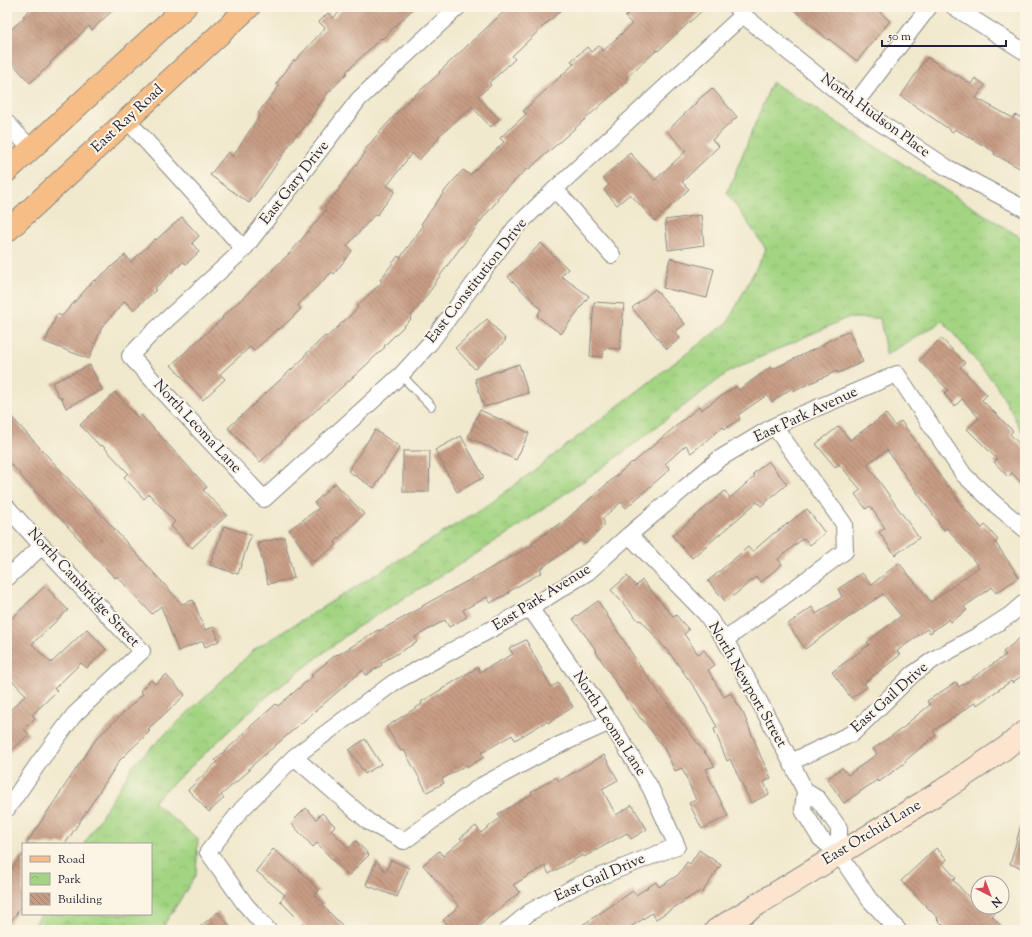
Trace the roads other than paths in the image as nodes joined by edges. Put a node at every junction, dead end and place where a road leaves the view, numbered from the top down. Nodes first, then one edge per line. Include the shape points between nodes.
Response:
1 (185, 7) edge
2 (249, 7) edge
3 (458, 7) edge
4 (929, 7) edge
5 (954, 7) edge
6 (740, 11) edge
7 (1025, 52) edge
8 (854, 105) junction
9 (127, 120) junction
10 (7, 123) edge
11 (31, 149) junction
12 (7, 171) edge
13 (554, 189) junction
14 (1025, 209) edge
15 (7, 231) edge
16 (244, 249) junction
17 (612, 255) dead end
18 (130, 356) joint
19 (401, 375) junction
20 (431, 406) dead end
21 (774, 426) junction
22 (264, 499) joint
23 (7, 507) edge
24 (1025, 529) edge
25 (629, 535) junction
26 (42, 546) junction
27 (7, 578) edge
28 (1025, 602) edge
29 (530, 608) junction
30 (725, 640) junction
31 (610, 722) junction
32 (1025, 732) edge
33 (294, 757) junction
34 (791, 762) junction
35 (7, 809) edge
36 (677, 846) joint
37 (839, 854) junction
38 (268, 930) edge
39 (508, 930) edge
40 (716, 930) edge
41 (898, 930) edge

1 - 11 main road
2 - 9 main road, East Ray Road
3 - 16 street, East Gary Drive via 359,99
4 - 8 street
5 - 7 street
6 - 8 street, North Hudson Place
6 - 13 street, East Constitution Drive
8 - 14 street, North Hudson Place via 946,167
9 - 15 main road, East Ray Road
9 - 16 street
10 - 11 street
11 - 12 main road
13 - 17 street
13 - 19 street, East Constitution Drive via 515,228 430,344
16 - 18 street, East Gary Drive
18 - 22 street, North Leoma Lane
19 - 20 lane
19 - 22 street, East Constitution Drive
21 - 24 street, East Park Avenue via 897,374 964,475
21 - 25 street, East Park Avenue via 719,459
21 - 30 street via 844,524 845,551
23 - 26 street, North Cambridge Street
25 - 29 street, East Park Avenue via 588,572
25 - 30 street, North Newport Street via 705,613
26 - 27 street
26 - 35 street, North Cambridge Street via 142,651 74,715
28 - 34 street, East Gail Drive via 979,635 936,658 913,674 853,732
29 - 31 street, North Leoma Lane
29 - 33 street, East Park Avenue via 393,683
30 - 34 street, North Newport Street
31 - 33 street via 546,751 480,786 404,841 369,822
31 - 36 street, North Leoma Lane via 650,787
32 - 37 street, East Orchid Lane via 943,790
33 - 38 street, East Park Avenue via 242,809 208,852 245,904
34 - 37 street, North Newport Street via 805,791 803,810 820,838
36 - 39 street, East Gail Drive via 576,886 530,912
37 - 40 street, East Orchid Lane
37 - 41 street, North Newport Street via 869,899

